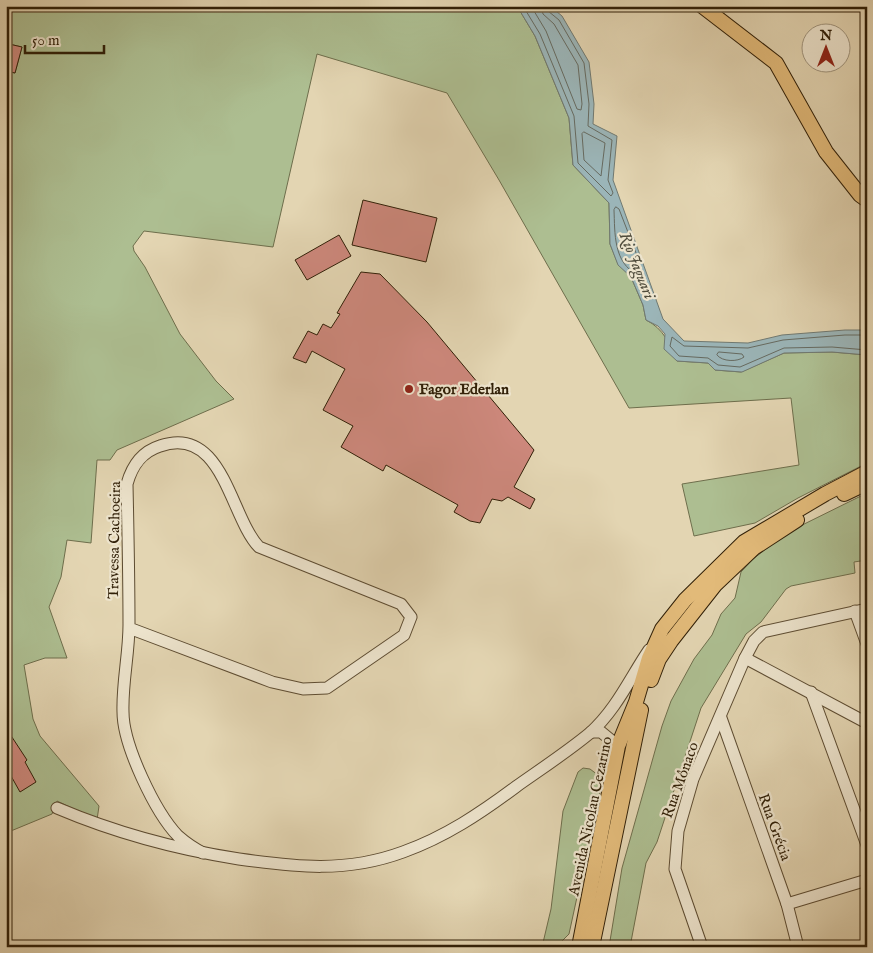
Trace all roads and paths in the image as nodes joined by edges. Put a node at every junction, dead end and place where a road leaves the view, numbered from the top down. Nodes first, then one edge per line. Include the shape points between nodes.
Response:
1 (702, 6) edge
2 (867, 200) edge
3 (867, 472) edge
4 (867, 483) edge
5 (867, 609) edge
6 (855, 611) junction
7 (129, 628) junction
8 (662, 630) junction
9 (867, 644) edge
10 (745, 658) junction
11 (811, 692) junction
12 (721, 718) junction
13 (867, 723) edge
14 (591, 732) junction
15 (618, 746) junction
16 (57, 808) dead end
17 (867, 845) edge
18 (203, 853) junction
19 (867, 880) edge
20 (787, 904) junction
21 (579, 947) edge
22 (592, 947) edge
23 (702, 947) edge
24 (798, 947) edge

1 - 2 main road via 776,63 826,152
3 - 8 main road, Avenida Nicolau Cezarino via 744,542 685,600
4 - 22 main road, Avenida Nicolau Cezarino via 822,506 754,548 730,568 689,614 659,660 639,717
5 - 6 street
6 - 9 street
6 - 10 street, Rua Mônaco via 762,632
7 - 7 street, Travessa Cachoeira via 127,484 138,460 153,448 173,441 189,444 216,465 239,508 249,537 259,547 401,604 411,617 404,634 327,688 303,689 272,682
7 - 18 street, Travessa Cachoeira via 122,712 128,742 157,808 176,834
8 - 14 street via 626,689
8 - 15 main road, Avenida Nicolau Cezarino
10 - 11 street
10 - 12 street, Rua Mônaco
11 - 13 street
11 - 17 street
12 - 20 street, Rua Grécia
12 - 23 street, Rua Mônaco via 693,779 676,848 675,869
14 - 15 street via 601,732
14 - 18 street via 463,825 401,853 319,868
15 - 21 main road, Avenida Nicolau Cezarino
16 - 18 street via 152,842
19 - 20 street
20 - 24 street, Rua Grécia

